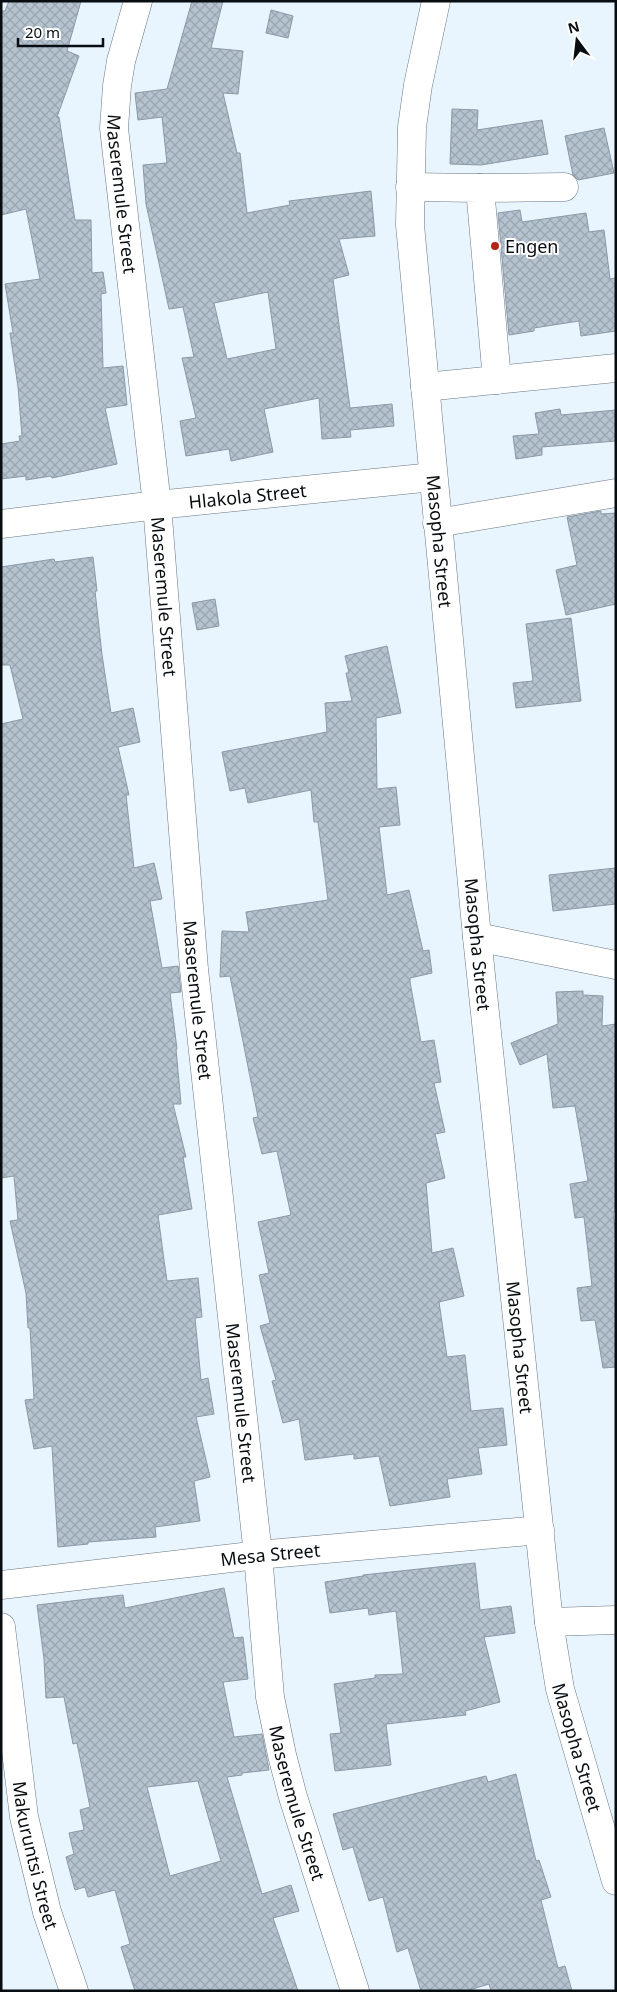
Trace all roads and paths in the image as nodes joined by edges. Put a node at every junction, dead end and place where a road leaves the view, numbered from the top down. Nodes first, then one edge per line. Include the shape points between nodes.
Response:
1 (138, 1) edge
2 (436, 1) edge
3 (410, 186) junction
4 (564, 187) dead end
5 (480, 188) junction
6 (616, 368) edge
7 (497, 380) junction
8 (425, 387) junction
9 (432, 477) junction
10 (616, 493) edge
11 (157, 505) junction
12 (437, 523) junction
13 (1, 524) edge
14 (477, 937) junction
15 (616, 965) edge
16 (540, 1530) junction
17 (258, 1556) junction
18 (1, 1586) edge
19 (616, 1620) edge
20 (549, 1622) junction
21 (1, 1627) edge
22 (616, 1881) edge
23 (74, 1991) edge
24 (355, 1991) edge

1 - 11 street, Maseremule Street via 121,61 114,128
2 - 3 street, Masopha Street via 413,118
3 - 5 street
3 - 8 street, Masopha Street via 410,225
4 - 5 street
5 - 7 street
6 - 7 street
7 - 8 street
8 - 9 street, Masopha Street
9 - 11 street, Hlakola Street
9 - 12 street, Masopha Street
10 - 12 street
11 - 13 street, Hlakola Street
11 - 17 street, Maseremule Street via 194,969
12 - 14 street, Masopha Street
14 - 15 street
14 - 16 street, Masopha Street
16 - 17 street, Mesa Street
16 - 20 street, Masopha Street
17 - 18 street, Mesa Street
17 - 24 street, Maseremule Street via 270,1697 282,1755
19 - 20 street
20 - 22 street, Masopha Street via 560,1689
21 - 23 street, Makuruntsi Street via 24,1817 48,1912

